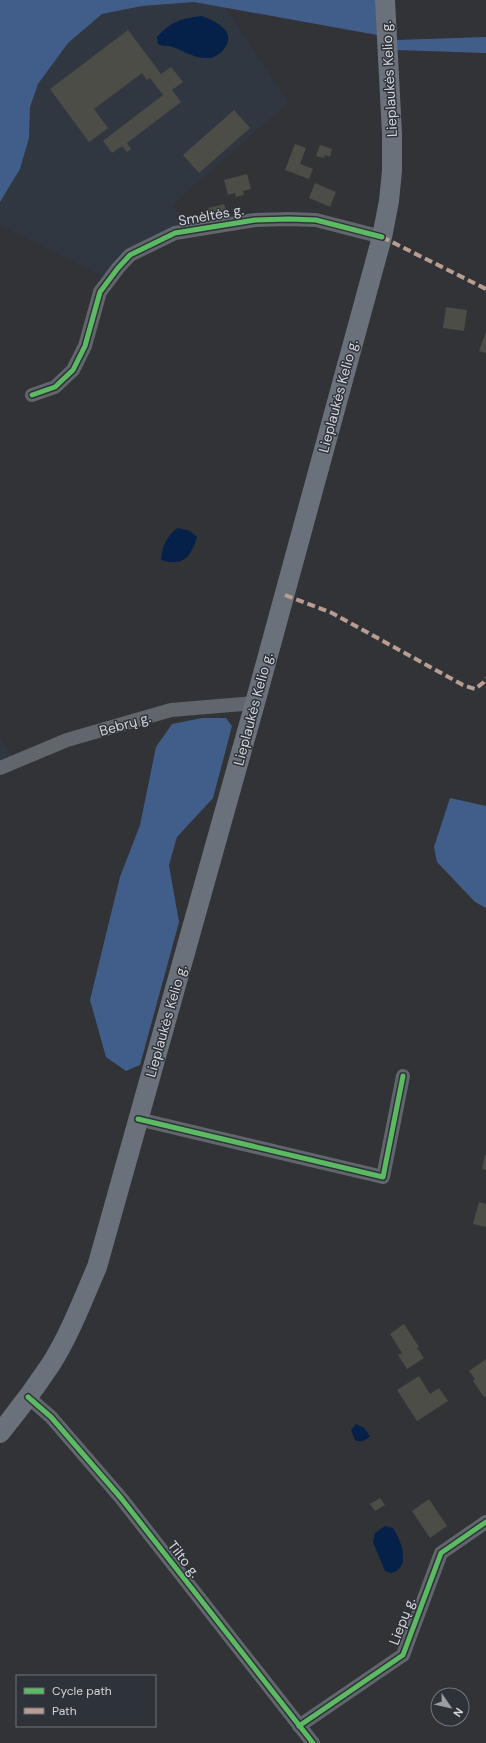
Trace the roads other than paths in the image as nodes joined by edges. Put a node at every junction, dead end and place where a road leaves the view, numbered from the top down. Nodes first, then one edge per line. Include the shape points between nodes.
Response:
1 (385, 0) edge
2 (382, 237) junction
3 (32, 395) dead end
4 (255, 703) junction
5 (0, 768) edge
6 (403, 1076) dead end
7 (138, 1119) junction
8 (28, 1397) junction
9 (0, 1433) edge
10 (486, 1522) edge
11 (299, 1726) junction
12 (313, 1743) edge

1 - 2 main road, Lieplaukės Kelio g. via 392,170
2 - 3 street, Smėltės g. via 316,220 289,219 255,220 175,233 130,255 118,268 100,292 85,346 73,370 55,388
2 - 4 main road, Lieplaukės Kelio g.
4 - 5 street, Bebrų g. via 171,710 67,740
4 - 7 main road, Lieplaukės Kelio g.
6 - 7 street via 383,1177
7 - 8 main road, Lieplaukės Kelio g. via 97,1267 68,1332
8 - 9 main road, Lieplaukės Kelio g.
8 - 11 street, Tilto g. via 51,1417 121,1498
10 - 11 street, Liepų g. via 441,1553 403,1654
11 - 12 street, Tilto g.

